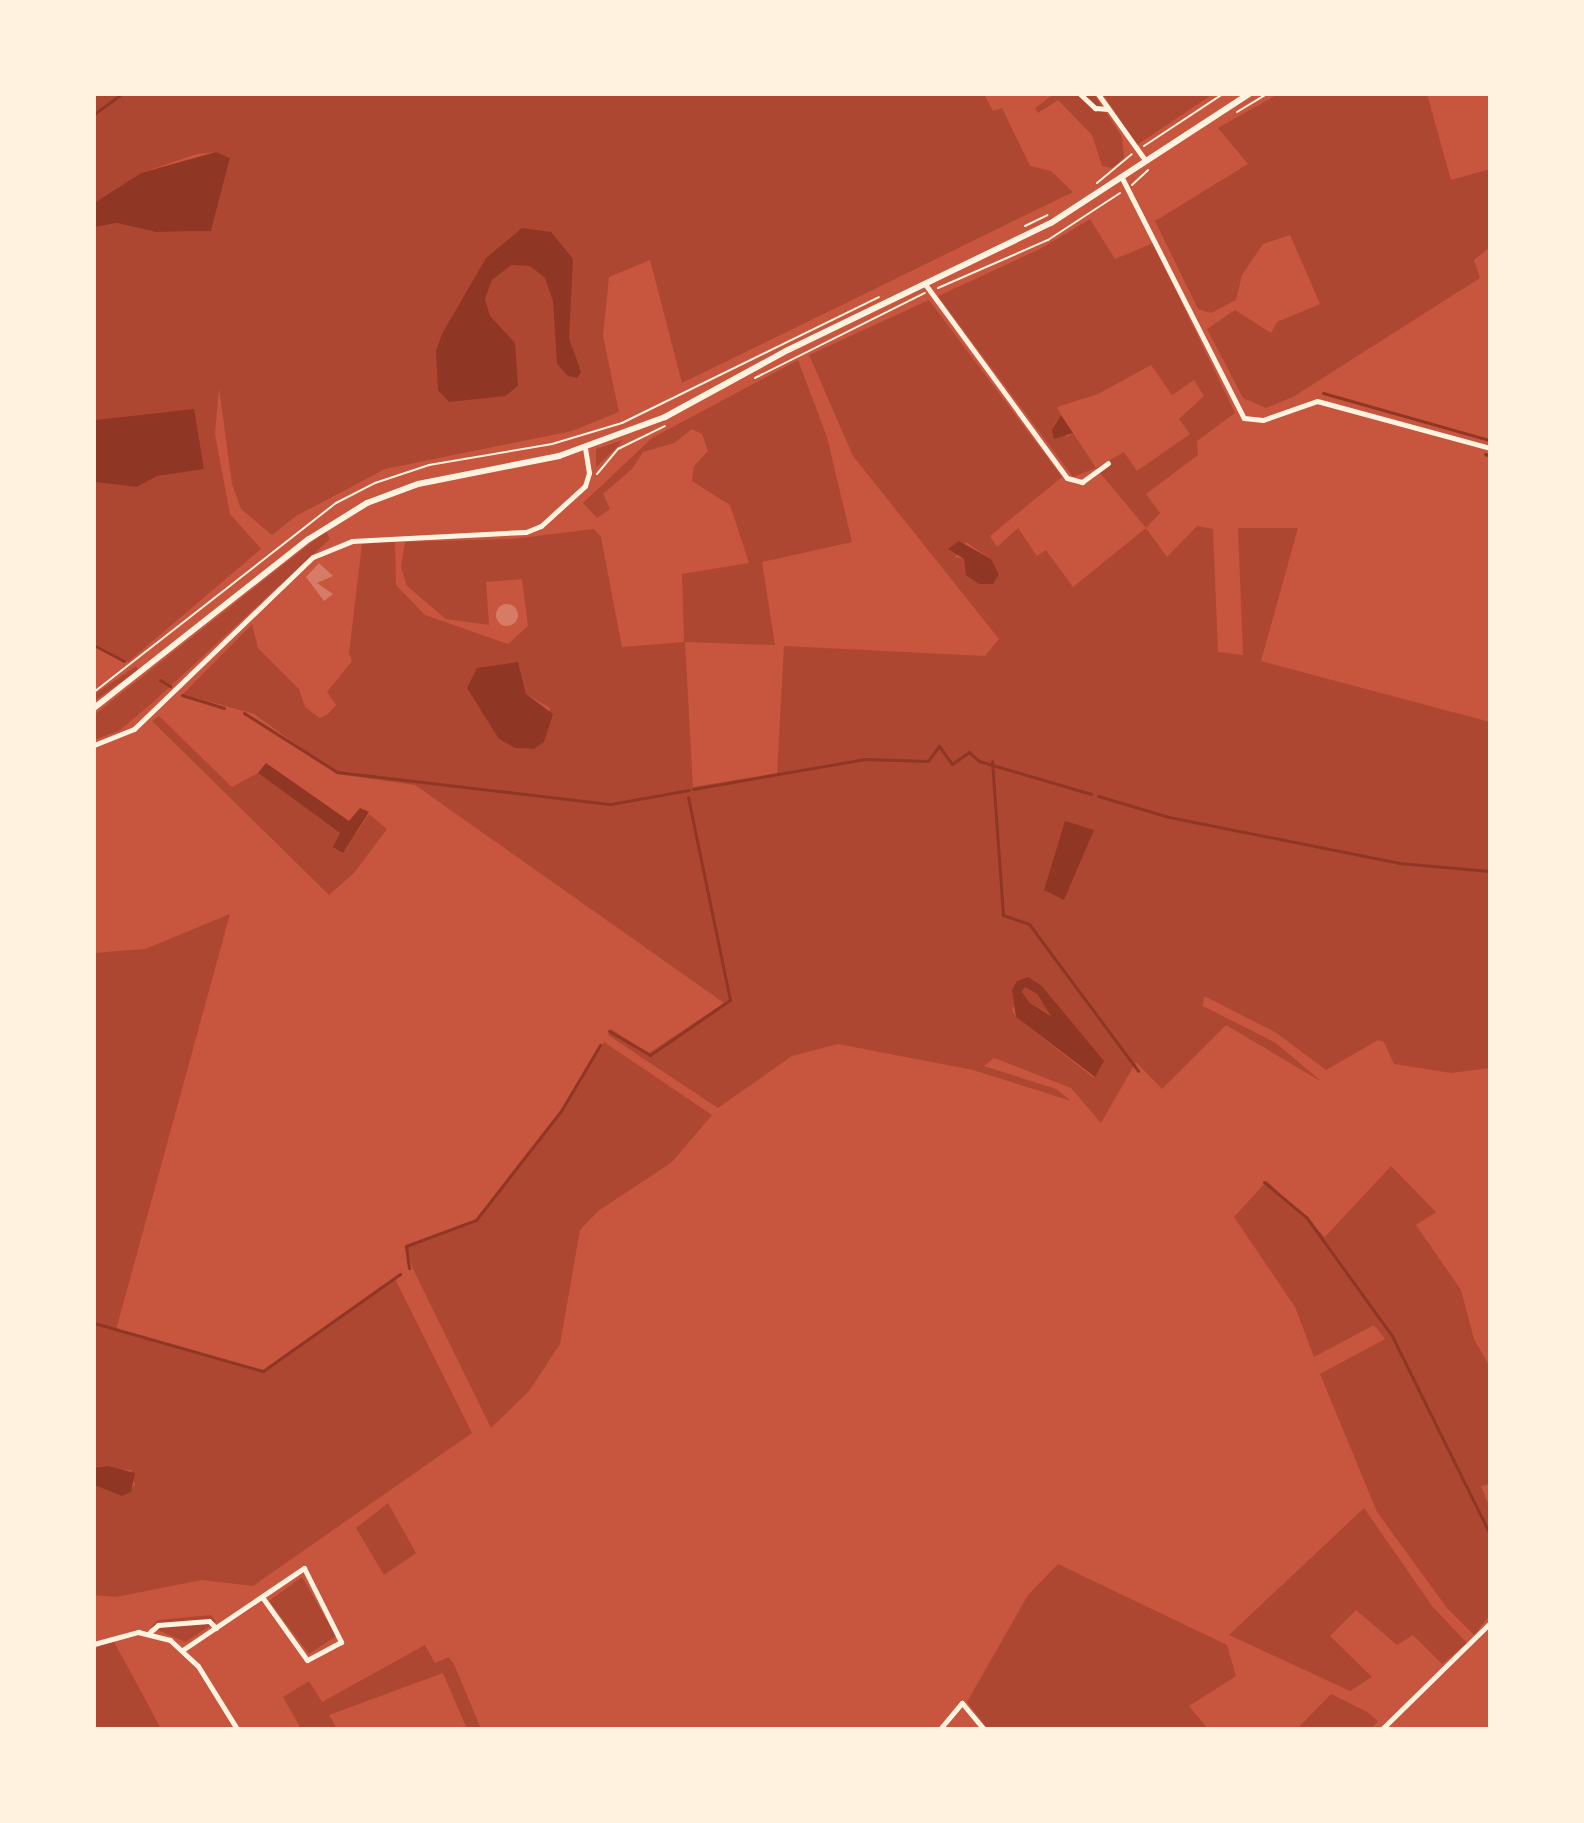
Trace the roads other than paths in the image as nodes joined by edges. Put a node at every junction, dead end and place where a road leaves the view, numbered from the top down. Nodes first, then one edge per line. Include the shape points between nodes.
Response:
1 (1080, 94) edge
2 (1098, 94) edge
3 (1249, 94) edge
4 (1108, 109) junction
5 (1145, 160) junction
6 (1121, 176) junction
7 (925, 284) junction
8 (585, 448) junction
9 (1490, 448) edge
10 (1108, 463) dead end
11 (94, 708) edge
12 (94, 745) edge
13 (262, 1597) junction
14 (1490, 1623) edge
15 (216, 1628) junction
16 (150, 1632) junction
17 (94, 1644) edge
18 (184, 1649) junction
19 (237, 1729) edge
20 (940, 1729) edge
21 (984, 1729) edge
22 (1382, 1729) edge

1 - 4 street via 1095,108
2 - 4 street
3 - 5 street
4 - 5 street
5 - 6 street
6 - 7 street via 1051,223
6 - 9 street via 1244,418 1263,420 1317,401
7 - 8 street via 665,417
7 - 10 street via 1067,478 1082,482
8 - 11 street via 418,484 367,503 309,539
8 - 12 street via 585,486 561,512 526,532 399,537 334,545 313,557 134,729
13 - 13 street via 304,1568 341,1642 307,1660
13 - 15 street
14 - 22 street
15 - 16 street via 209,1621 158,1625
15 - 18 street
16 - 17 street via 115,1635
16 - 18 street
18 - 19 street
20 - 21 street via 962,1703

